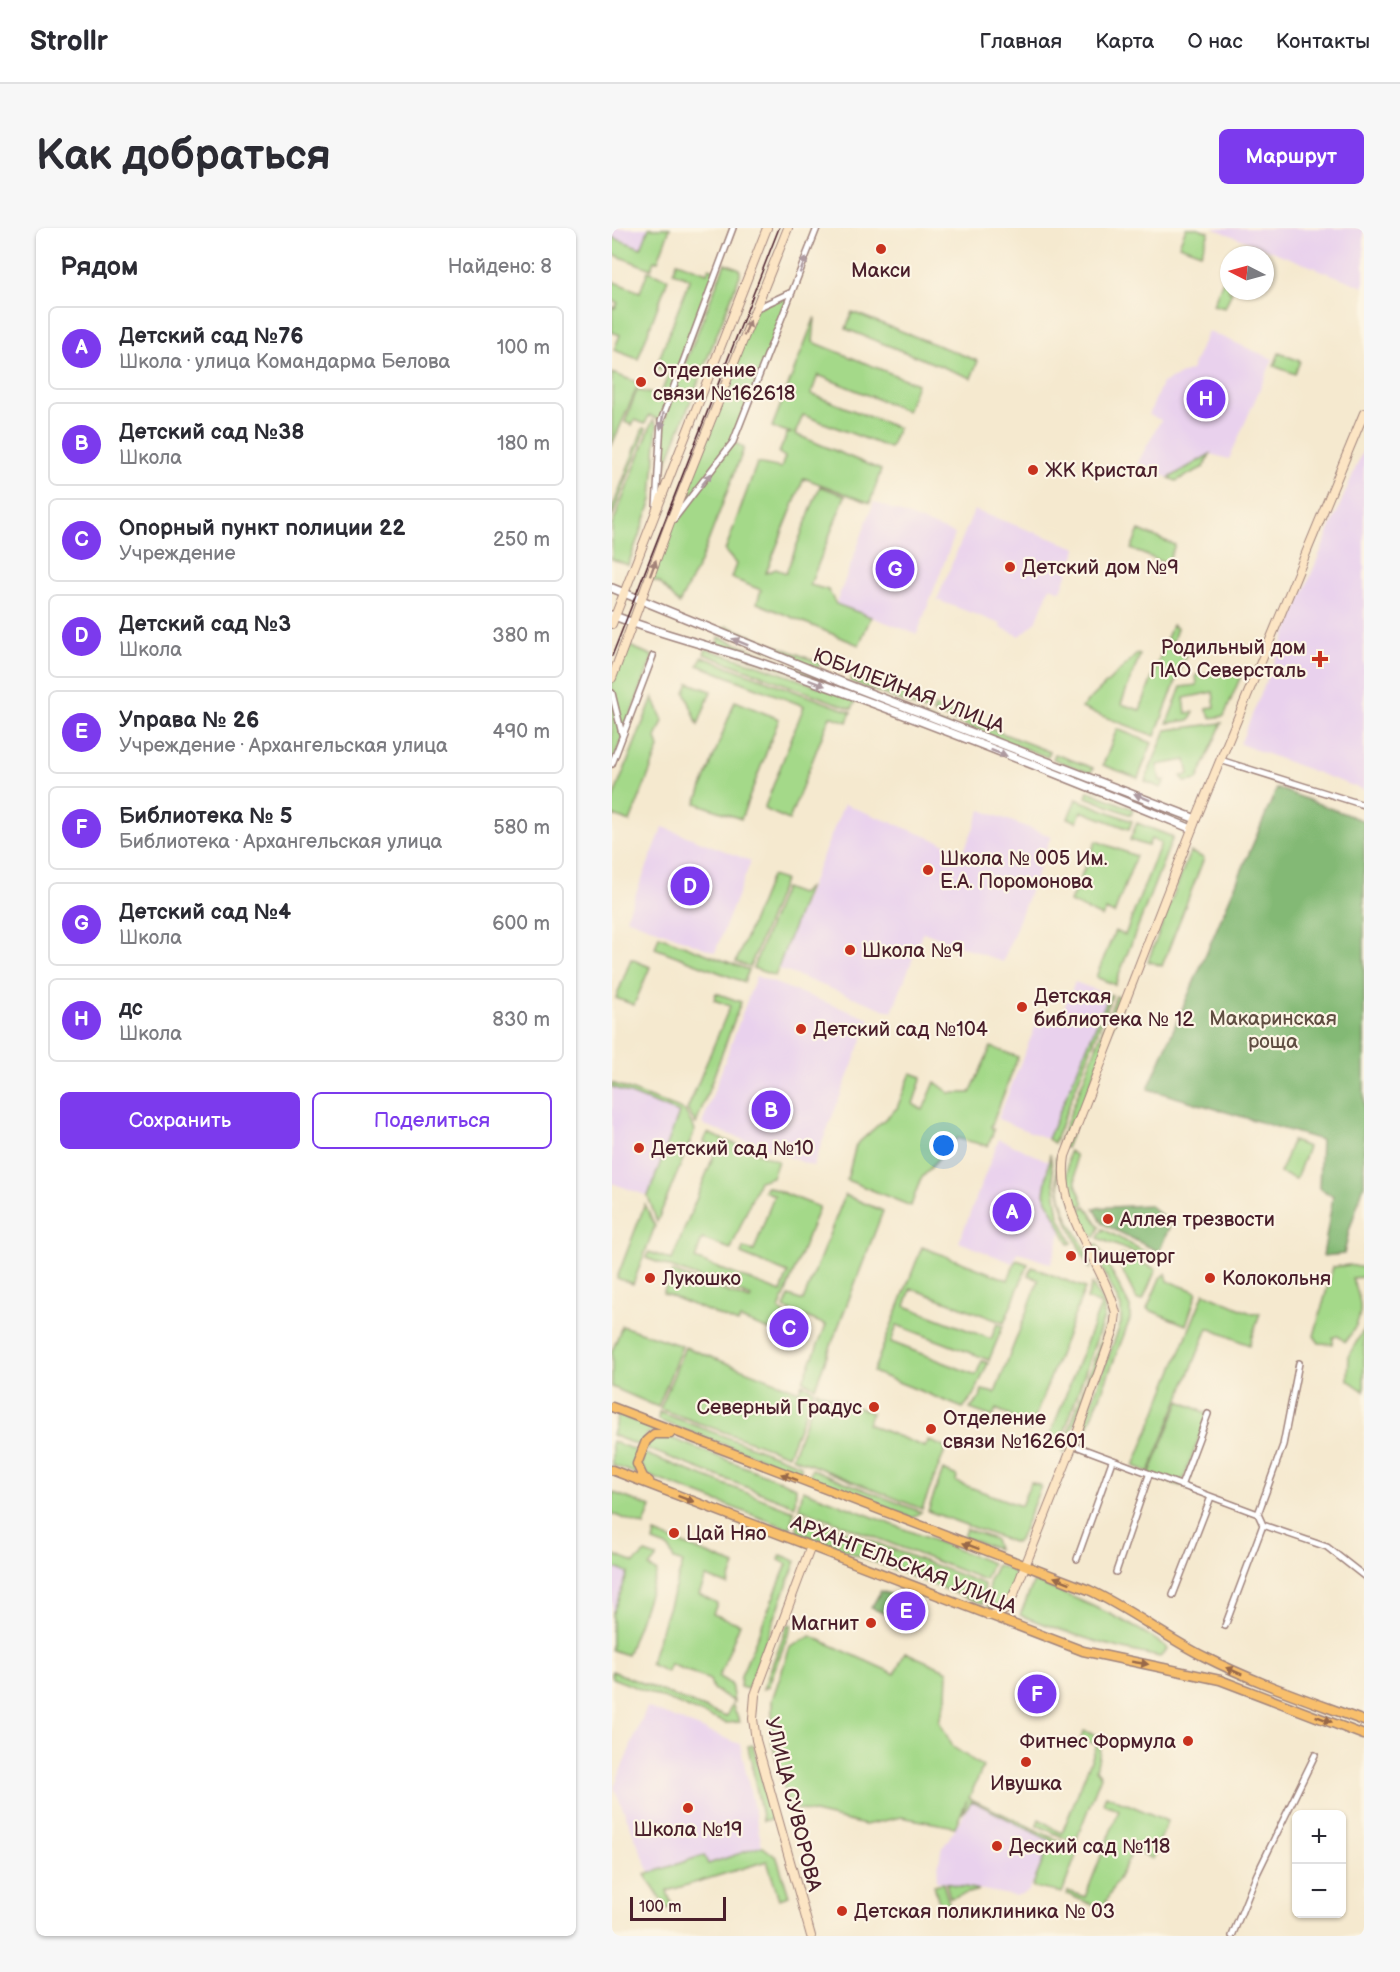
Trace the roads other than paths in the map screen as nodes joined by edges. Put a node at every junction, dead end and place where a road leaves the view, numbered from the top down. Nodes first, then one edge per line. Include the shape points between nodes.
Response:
1 (734, 228) edge
2 (767, 228) edge
3 (788, 228) edge
4 (817, 228) edge
5 (792, 291) junction
6 (755, 309) junction
7 (1364, 412) edge
8 (656, 509) junction
9 (669, 525) junction
10 (612, 588) edge
11 (624, 593) junction
12 (642, 600) junction
13 (613, 618) edge
14 (633, 623) junction
15 (717, 632) junction
16 (712, 648) junction
17 (653, 656) dead end
18 (612, 678) edge
19 (846, 684) junction
20 (612, 693) edge
21 (843, 693) junction
22 (623, 736) junction
23 (1220, 760) junction
24 (1049, 762) junction
25 (612, 764) edge
26 (1045, 771) junction
27 (1364, 804) edge
28 (1196, 819) junction
29 (1192, 829) junction
30 (1299, 1363) dead end
31 (612, 1407) edge
32 (1208, 1414) dead end
33 (686, 1437) junction
34 (1073, 1445) junction
35 (1112, 1461) junction
36 (612, 1470) edge
37 (1149, 1475) junction
38 (1181, 1486) junction
39 (661, 1489) junction
40 (1211, 1497) junction
41 (1258, 1514) junction
42 (1263, 1525) junction
43 (811, 1546) junction
44 (1077, 1559) dead end
45 (1026, 1566) junction
46 (1116, 1572) dead end
47 (1364, 1576) edge
48 (1173, 1595) dead end
49 (989, 1616) junction
50 (1225, 1626) dead end
51 (1364, 1721) edge
52 (1364, 1735) edge
53 (1315, 1755) dead end
54 (811, 1936) edge
55 (1232, 1936) edge

1 -> 8 street via 661,421
2 - 8 main road
3 - 6 main road
5 -> 4 street
5 - 6 street
9 -> 5 street via 733,442
9 -> 6 main road
7 - 23 main road
8 - 11 main road
12 -> 9 main road
10 - 11 street, ЮБИЛЕЙНАЯ УЛИЦА
11 - 12 street, ЮБИЛЕЙНАЯ УЛИЦА
11 - 13 main road
12 - 14 main road
12 - 15 street, ЮБИЛЕЙНАЯ УЛИЦА
13 - 14 street, ЮБИЛЕЙНАЯ УЛИЦА
14 - 16 street, ЮБИЛЕЙНАЯ УЛИЦА
14 - 18 main road
15 - 16 street
19 -> 15 street, ЮБИЛЕЙНАЯ УЛИЦА
16 -> 21 street, ЮБИЛЕЙНАЯ УЛИЦА
17 - 22 street
19 - 21 street
19 - 24 street, ЮБИЛЕЙНАЯ УЛИЦА
20 - 22 street
21 -> 26 street, ЮБИЛЕЙНАЯ УЛИЦА
22 - 25 street
23 - 27 street
23 - 28 main road
24 - 26 street
28 -> 24 street, ЮБИЛЕЙНАЯ УЛИЦА
26 - 29 street, ЮБИЛЕЙНАЯ УЛИЦА
28 - 29 main road
29 - 34 main road via 1065,1156 1063,1183 1067,1203 1116,1313 1114,1329
30 - 41 street via 1282,1445
31 - 33 main road, АРХАНГЕЛЬСКАЯ УЛИЦА
32 - 38 street
33 - 39 main road via 661,1432 646,1441 638,1458 639,1471
45 -> 33 main road, АРХАНГЕЛЬСКАЯ УЛИЦА
34 - 35 street
34 - 45 main road
35 - 37 street
35 - 44 street
36 - 39 main road, АРХАНГЕЛЬСКАЯ УЛИЦА
37 - 38 street
37 - 46 street
38 - 40 street
39 -> 43 main road, АРХАНГЕЛЬСКАЯ УЛИЦА
40 - 41 street
40 - 48 street
41 - 42 street
42 - 47 street via 1327,1547
42 - 50 street
43 - 49 main road, АРХАНГЕЛЬСКАЯ УЛИЦА
43 - 54 main road, УЛИЦА СУВОРОВА via 760,1682 753,1719
45 - 49 main road via 1009,1605
51 -> 45 main road, АРХАНГЕЛЬСКАЯ УЛИЦА via 1202,1656 1111,1600
49 -> 52 main road, АРХАНГЕЛЬСКАЯ УЛИЦА via 1083,1651 1197,1673
53 - 55 street via 1257,1874

